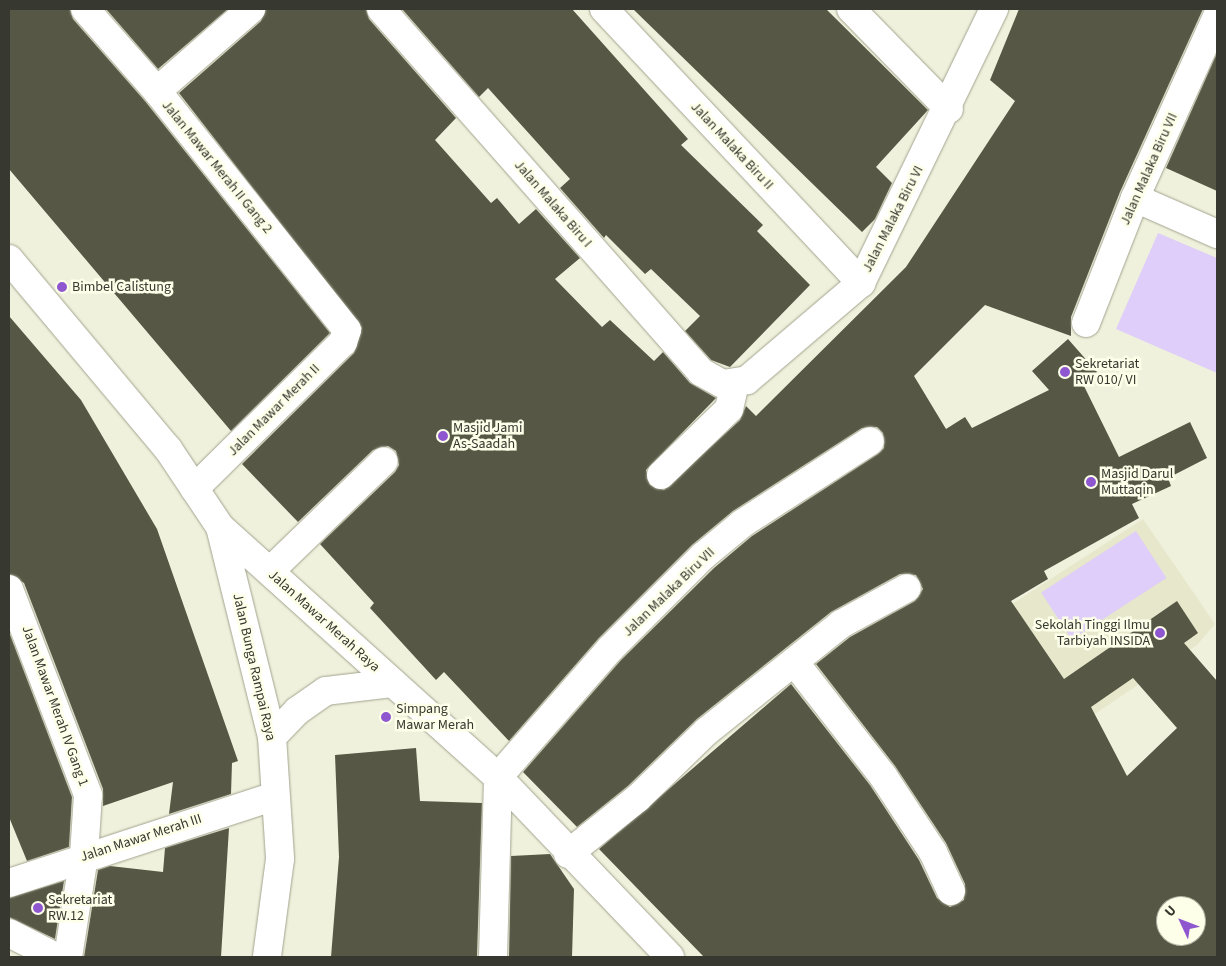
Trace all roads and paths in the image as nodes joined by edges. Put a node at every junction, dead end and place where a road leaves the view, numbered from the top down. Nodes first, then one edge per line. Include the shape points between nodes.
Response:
1 (85, 9) edge
2 (251, 9) edge
3 (381, 9) edge
4 (604, 9) edge
5 (851, 9) edge
6 (994, 9) edge
7 (1217, 16) edge
8 (157, 92) junction
9 (949, 109) junction
10 (1135, 198) junction
11 (1217, 234) edge
12 (9, 259) edge
13 (861, 283) junction
14 (1086, 324) dead end
15 (346, 328) joint
16 (735, 383) junction
17 (870, 441) dead end
18 (384, 461) dead end
19 (661, 475) dead end
20 (194, 489) junction
21 (220, 527) junction
22 (270, 571) junction
23 (907, 588) dead end
24 (9, 589) edge
25 (795, 663) junction
26 (392, 683) junction
27 (272, 737) junction
28 (498, 777) junction
29 (275, 796) junction
30 (568, 854) junction
31 (84, 856) junction
32 (9, 883) edge
33 (951, 891) dead end
34 (9, 933) edge
35 (56, 957) edge
36 (68, 957) edge
37 (267, 957) edge
38 (492, 957) edge
39 (670, 957) edge

1 - 8 street, Jalan Mawar Merah II Gang 2
2 - 8 street
3 - 16 street, Jalan Malaka Biru I via 702,372 723,384
4 - 13 street, Jalan Malaka Biru II
5 - 9 street
6 - 9 street, Jalan Malaka Biru VI
7 - 10 street, Jalan Malaka Biru VII
8 - 15 street, Jalan Mawar Merah II Gang 2
9 - 13 street, Jalan Malaka Biru VI
10 - 11 street
10 - 14 street, Jalan Malaka Biru VII
12 - 20 street, Jalan Mawar Merah Raya via 168,449
13 - 16 street, Jalan Malaka Biru VI via 747,380
15 - 20 street, Jalan Mawar Merah II via 342,342
16 - 19 street via 729,409
17 - 28 street, Jalan Malaka Biru VII via 743,523 703,556 610,649
18 - 22 street
20 - 21 street, Jalan Mawar Merah Raya
21 - 22 street, Jalan Mawar Merah Raya
21 - 27 street, Jalan Bunga Rampai Raya
22 - 26 street, Jalan Mawar Merah Raya
23 - 25 street via 842,624
24 - 31 street, Jalan Mawar Merah IV Gang 1 via 88,795
25 - 30 street via 707,731 638,798
25 - 33 street via 883,776 933,852
26 - 27 street via 326,692 297,711
26 - 28 street, Jalan Mawar Merah Raya
27 - 29 street, Jalan Bunga Rampai Raya
28 - 30 street, Jalan Mawar Merah Raya
28 - 38 street
29 - 31 street, Jalan Mawar Merah III
29 - 37 street, Jalan Bunga Rampai Raya via 280,859
30 - 39 street, Jalan Mawar Merah Raya
31 - 32 street, Jalan Mawar Merah III
31 - 36 street, Jalan Mawar Merah IV Gang 1
34 - 35 street

